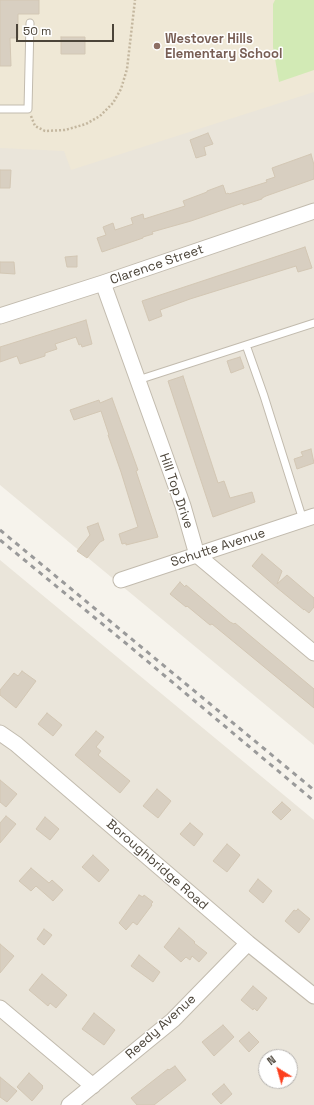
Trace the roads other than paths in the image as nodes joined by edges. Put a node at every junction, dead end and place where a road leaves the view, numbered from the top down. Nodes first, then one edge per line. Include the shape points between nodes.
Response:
1 (30, 23) dead end
2 (0, 109) edge
3 (314, 211) edge
4 (103, 283) junction
5 (0, 316) edge
6 (314, 323) edge
7 (246, 345) junction
8 (138, 380) junction
9 (309, 518) edge
10 (197, 555) junction
11 (121, 580) dead end
12 (314, 653) edge
13 (0, 733) edge
14 (248, 943) junction
15 (314, 996) edge
16 (0, 1008) edge
17 (92, 1086) junction
18 (69, 1105) edge

1 - 2 lane via 28,108
3 - 4 street, Clarence Street
4 - 5 street, Clarence Street
4 - 8 street, Hill Top Drive
6 - 7 lane
7 - 8 lane
7 - 9 lane
8 - 10 street, Hill Top Drive via 183,506
9 - 10 street, Schutte Avenue
10 - 11 street, Schutte Avenue
10 - 12 street
13 - 14 street, Boroughbridge Road
14 - 15 street, Boroughbridge Road
14 - 17 street, Reedy Avenue via 173,1020
16 - 17 street
17 - 18 street, Reedy Avenue

